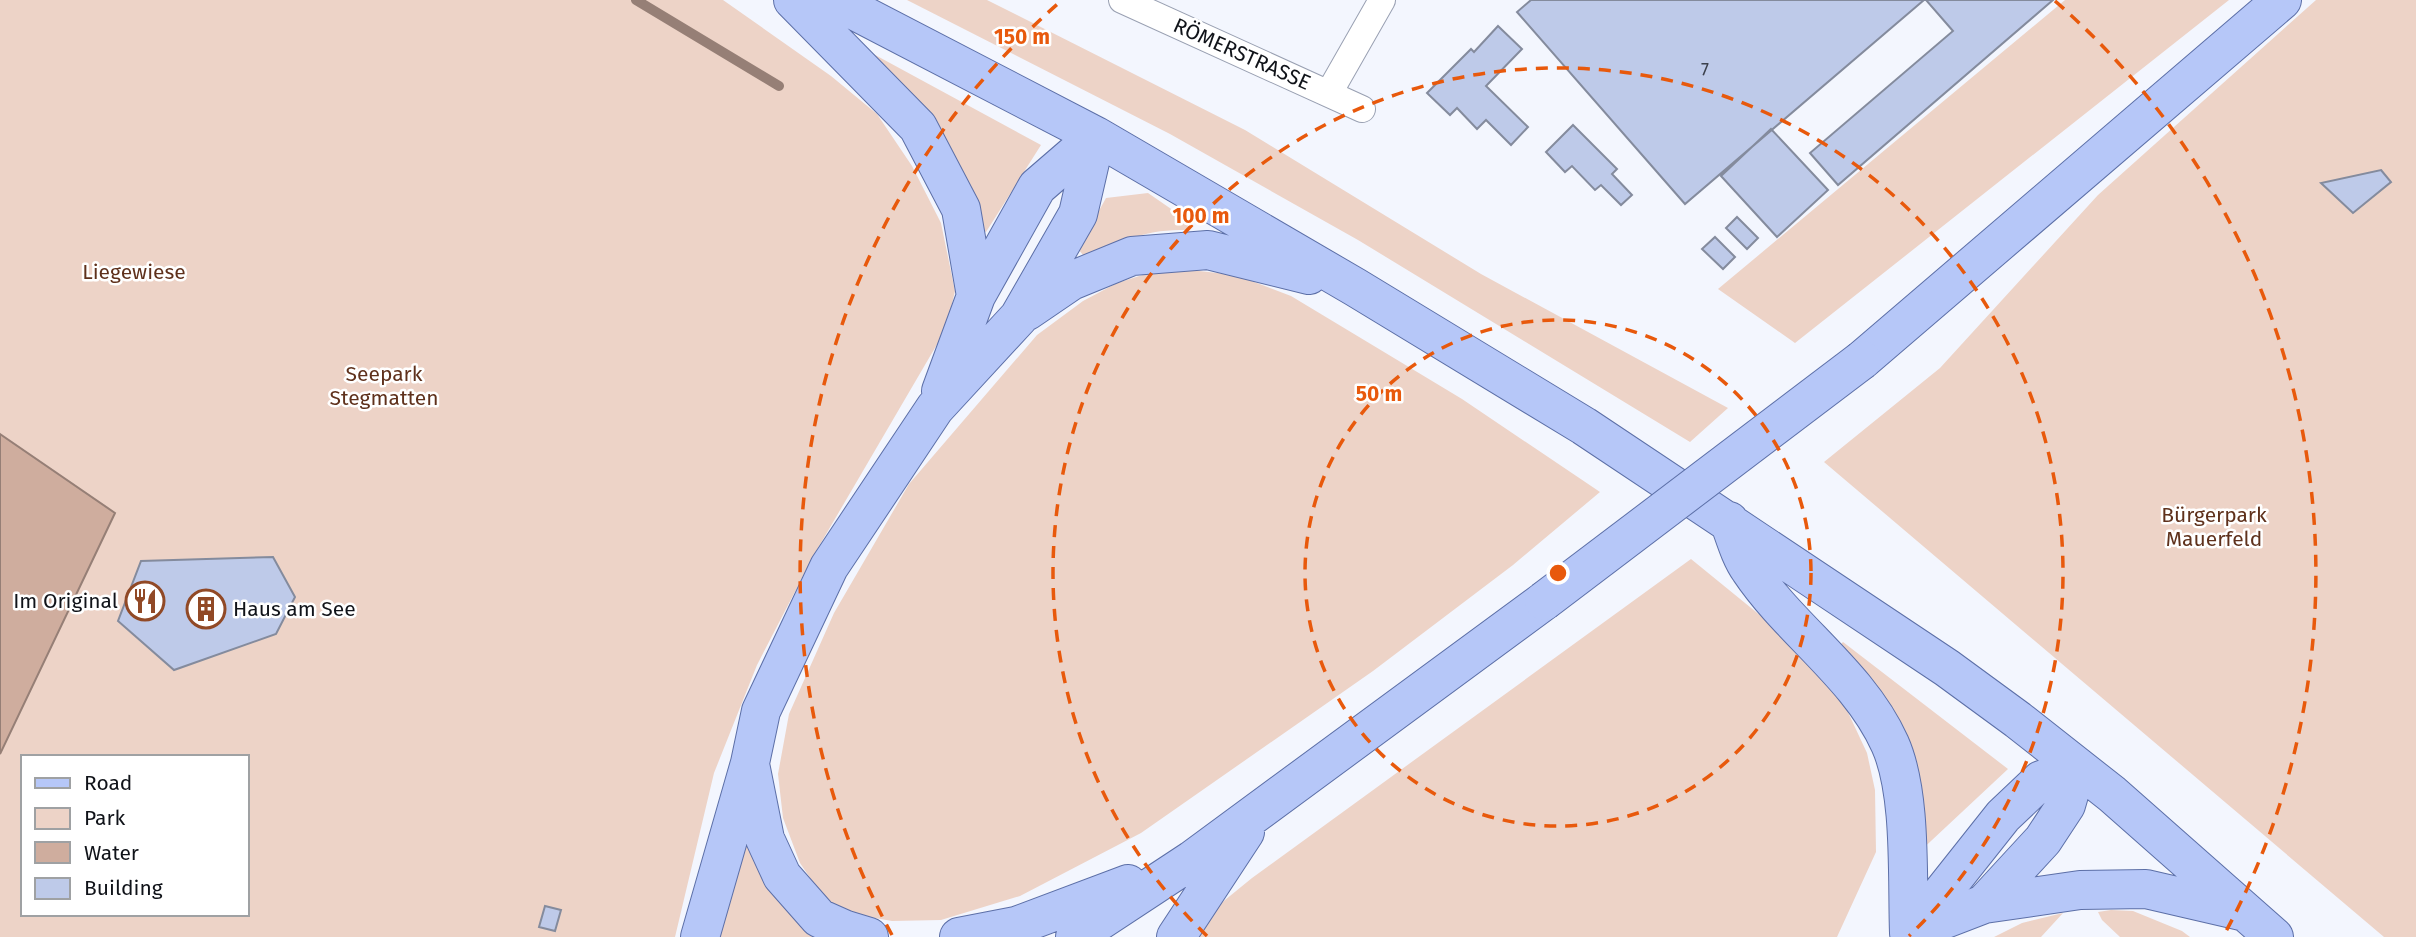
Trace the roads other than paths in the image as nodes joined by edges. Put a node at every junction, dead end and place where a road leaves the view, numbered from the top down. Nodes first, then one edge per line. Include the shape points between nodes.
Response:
1 (793, 0) edge
2 (834, 0) edge
3 (1122, 0) edge
4 (1382, 0) edge
5 (2282, 0) edge
6 (1329, 93) junction
7 (1362, 109) dead end
8 (1096, 136) junction
9 (1355, 287) junction
10 (976, 296) junction
11 (1019, 317) junction
12 (935, 408) junction
13 (1729, 521) junction
14 (750, 763) junction
15 (2077, 767) junction
16 (1258, 813) junction
17 (1192, 860) junction
18 (1984, 904) junction
19 (2260, 925) edge
20 (1907, 935) edge
21 (700, 937) edge
22 (869, 937) edge
23 (959, 937) edge
24 (1076, 937) edge
25 (1176, 937) edge

1 - 10 main road via 918,127 961,209
2 - 8 main road
3 - 6 street, RÖMERSTRASSE
4 - 6 street
5 - 16 main road, bridge via 1862,360
6 - 7 street, RÖMERSTRASSE
8 - 9 main road
8 - 10 main road via 1037,187
8 - 11 main road via 1078,214
9 - 11 main road via 1208,250 1132,256 1071,281
9 - 13 main road via 1584,426
10 - 12 main road
11 - 12 main road
12 - 14 main road via 829,567 761,711
13 - 15 main road via 1947,668
13 - 20 main road via 1748,568 1847,681 1890,744 1902,789
14 - 21 main road
14 - 22 main road via 765,839 782,876 819,918
15 - 18 main road via 2067,805
15 - 19 main road
15 - 20 main road via 2040,780 2003,816
16 - 17 main road
16 - 25 main road
17 - 23 main road via 1016,926
17 - 24 main road
18 - 19 main road via 2080,890 2146,889
18 - 20 main road

